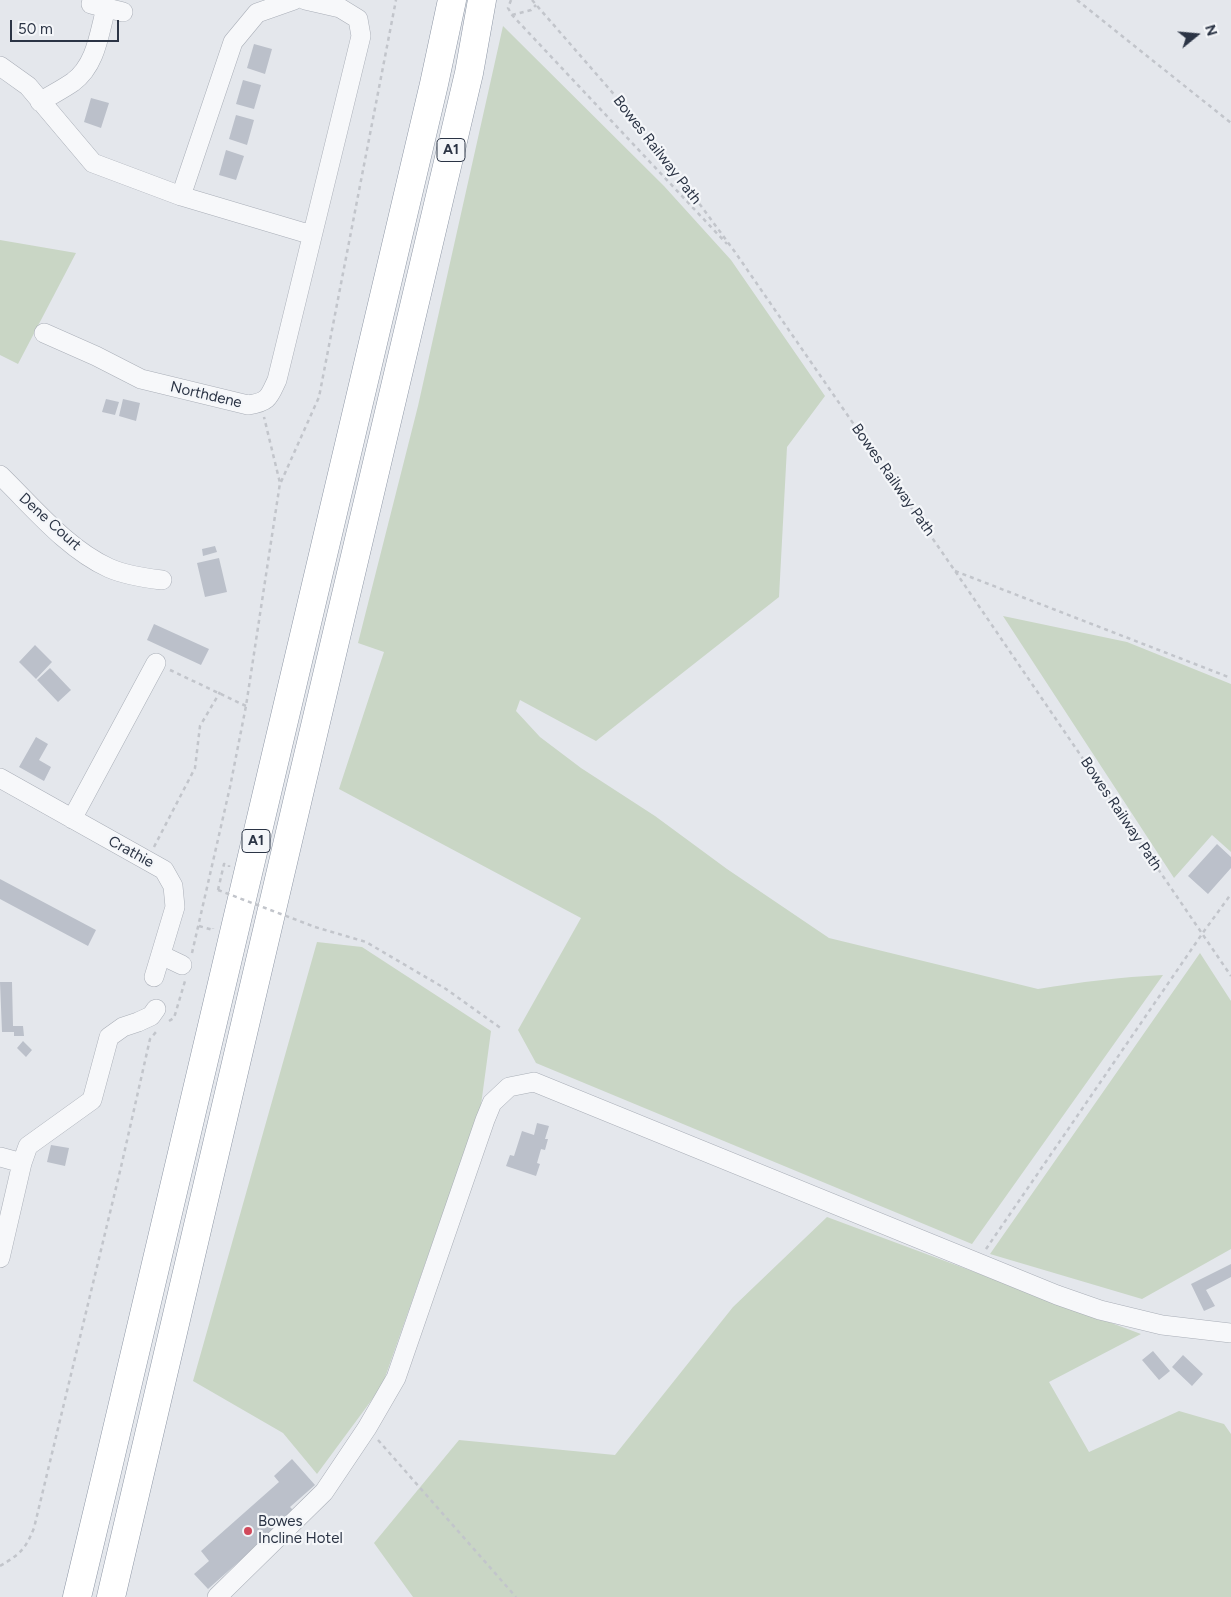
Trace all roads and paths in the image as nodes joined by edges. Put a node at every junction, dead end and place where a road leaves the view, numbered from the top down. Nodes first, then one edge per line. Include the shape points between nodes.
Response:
1 (294, 0) edge
2 (305, 0) edge
3 (396, 0) edge
4 (442, 0) edge
5 (452, 0) edge
6 (482, 0) edge
7 (511, 0) edge
8 (532, 0) edge
9 (1077, 0) edge
10 (536, 5) junction
11 (106, 8) dead end
12 (503, 8) edge
13 (0, 66) edge
14 (469, 73) junction
15 (434, 84) junction
16 (40, 102) junction
17 (1231, 123) edge
18 (181, 196) junction
19 (312, 235) junction
20 (735, 252) junction
21 (44, 333) dead end
22 (261, 403) junction
23 (0, 475) edge
24 (280, 483) junction
25 (955, 570) junction
26 (162, 580) dead end
27 (156, 663) joint
28 (1231, 678) edge
29 (220, 692) junction
30 (246, 706) junction
31 (0, 778) edge
32 (72, 819) junction
33 (147, 862) junction
34 (227, 875) dead end
35 (224, 884) dead end
36 (222, 893) dead end
37 (1230, 897) edge
38 (215, 921) dead end
39 (198, 926) junction
40 (1202, 934) junction
41 (161, 956) junction
42 (186, 968) junction
43 (1231, 976) edge
44 (154, 977) dead end
45 (161, 1016) joint
46 (160, 1028) dead end
47 (502, 1029) dead end
48 (0, 1157) edge
49 (22, 1163) junction
50 (4, 1229) edge
51 (0, 1258) edge
52 (977, 1262) junction
53 (1231, 1333) edge
54 (367, 1428) junction
55 (127, 1533) junction
56 (0, 1566) edge
57 (77, 1597) edge
58 (111, 1597) edge
59 (120, 1597) edge
60 (217, 1597) edge
61 (516, 1597) edge

1 - 18 street via 257,14 233,42
2 - 19 street, Northdene via 340,8 358,19 361,36
3 - 24 path via 319,398
4 - 15 highway, A1
5 - 15 highway, A1
6 - 14 highway, A1
7 - 12 path via 508,8
8 - 10 path, Bowes Railway Path
9 - 17 path
10 - 12 path via 530,10
10 - 20 path, Bowes Railway Path via 659,149
11 - 16 street via 93,58 86,70
12 - 14 highway, A1
12 - 20 path
13 - 16 street via 28,86
14 - 55 highway, A1
15 - 57 highway, A1
16 - 18 street via 93,163
18 - 19 street
19 - 22 street, Northdene via 278,380
20 - 25 path, Bowes Railway Path
21 - 22 street, Northdene via 141,379 248,405
22 - 24 path
23 - 26 street, Dene Court via 71,545 110,568
24 - 30 path
25 - 28 path
25 - 40 path, Bowes Railway Path
27 - 29 path
27 - 32 street
29 - 30 path
29 - 33 path via 200,726 195,768
30 - 39 path
31 - 32 street, Crathie
32 - 33 street, Crathie
33 - 41 street, Crathie via 164,870 173,886 175,907
34 - 47 path, bridge via 229,866 224,864 218,890 315,927 366,942 446,989
35 - 36 path, bridge
37 - 40 path
38 - 39 path via 213,930
39 - 42 path
40 - 43 path, Bowes Railway Path
40 - 52 path
41 - 42 street
41 - 44 street, Crathie
42 - 45 path via 174,1018
45 - 49 street via 151,1016 123,1027 109,1037 92,1100 28,1146
46 - 56 path via 150,1039 34,1528 19,1555
48 - 49 street
49 - 50 street
50 - 51 street
52 - 53 street via 1100,1310 1162,1325
52 - 54 street via 534,1082 509,1087 492,1103 396,1378
54 - 60 street via 324,1492
54 - 61 path
55 - 58 highway
55 - 59 highway, A1

